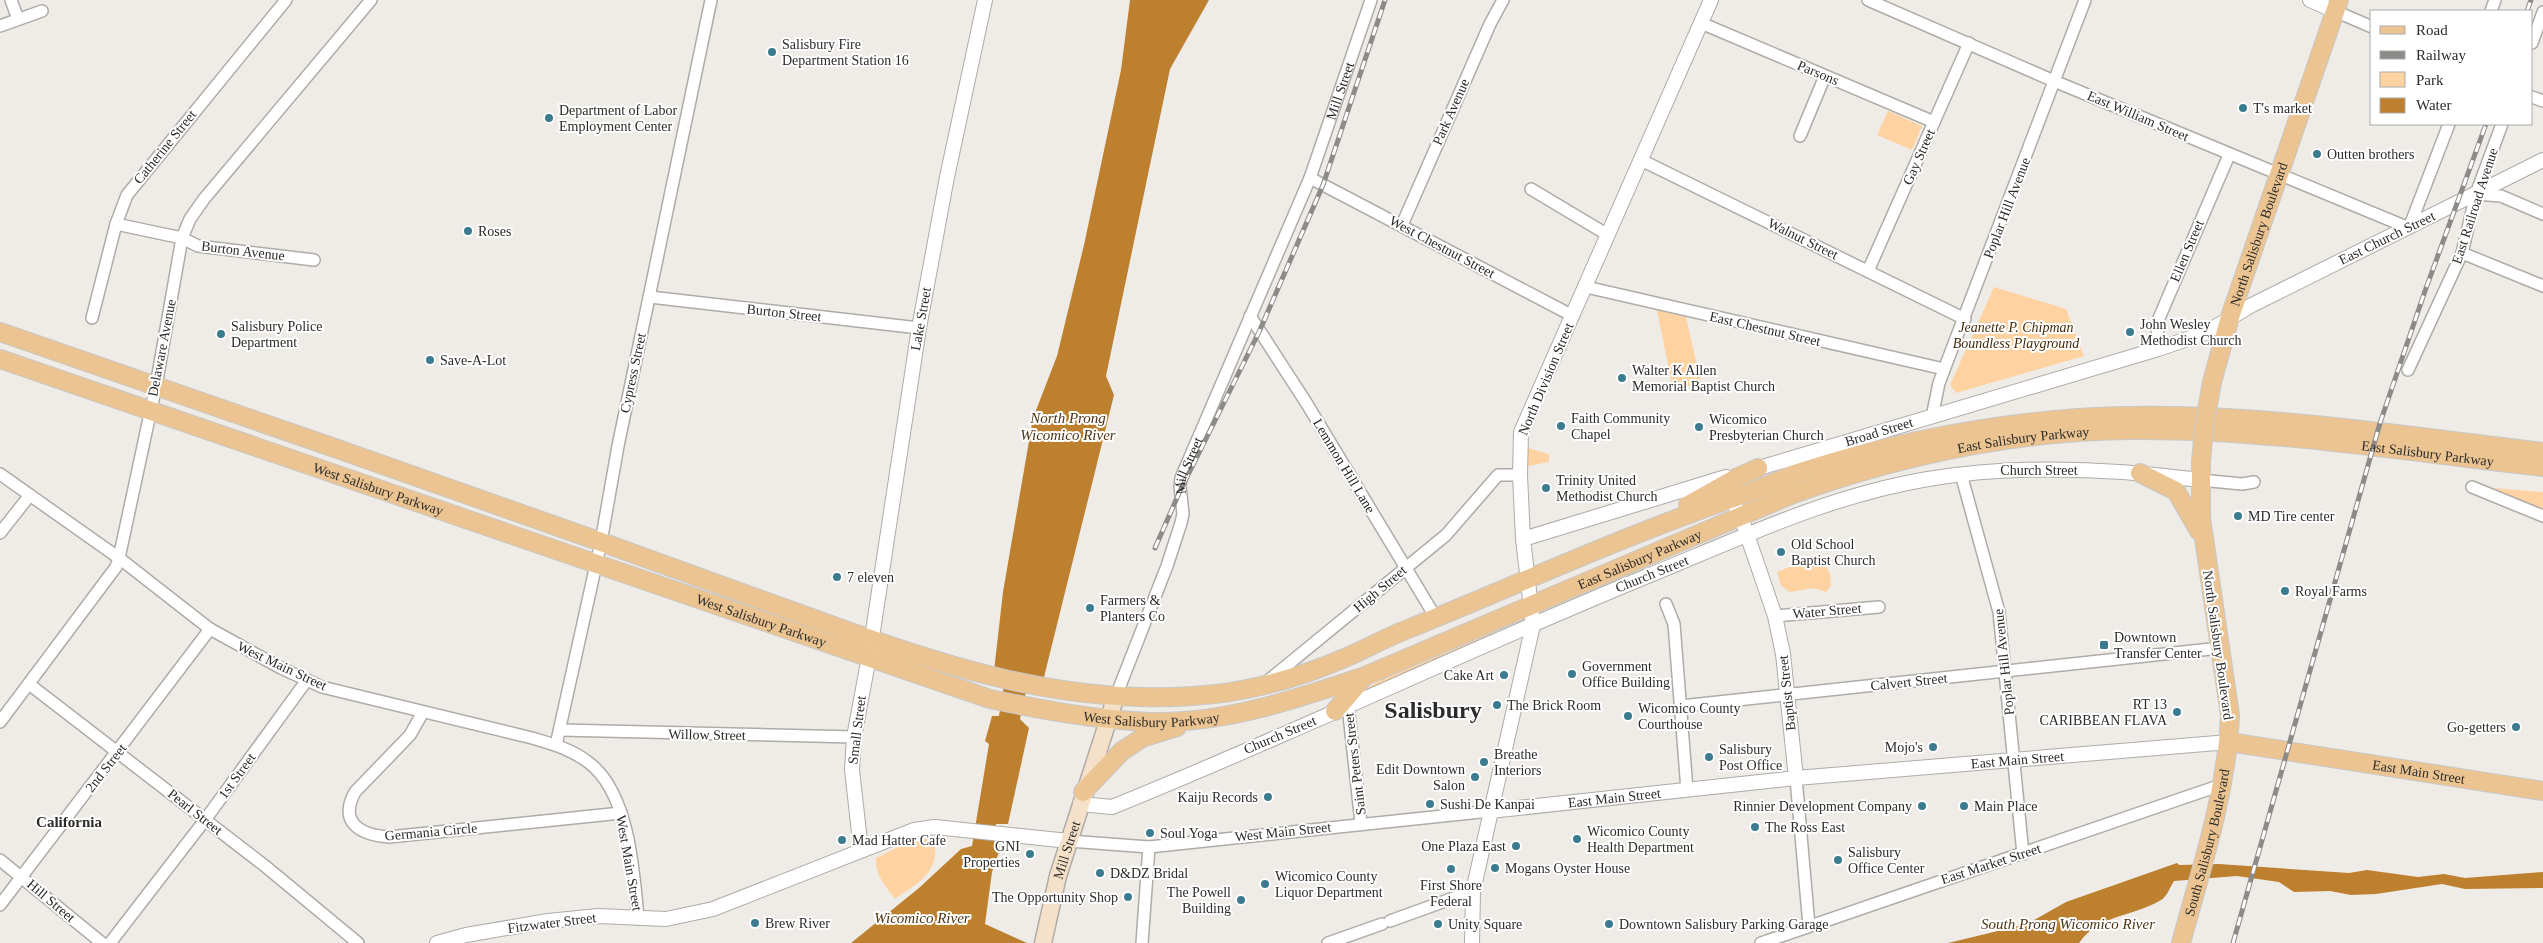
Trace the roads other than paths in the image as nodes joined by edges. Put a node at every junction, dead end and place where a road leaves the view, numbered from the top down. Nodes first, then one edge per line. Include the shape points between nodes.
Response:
1 (11, 0) edge
2 (286, 0) edge
3 (371, 0) edge
4 (711, 0) edge
5 (985, 0) edge
6 (1371, 0) edge
7 (1503, 0) edge
8 (1711, 0) edge
9 (1868, 0) edge
10 (2085, 0) edge
11 (2310, 0) edge
12 (2337, 6) edge
13 (42, 11) dead end
14 (2543, 12) edge
15 (18, 19) junction
16 (1701, 23) junction
17 (0, 26) edge
18 (2370, 26) edge
19 (2533, 40) edge
20 (1969, 43) junction
21 (1825, 76) junction
22 (2054, 81) junction
23 (1934, 122) junction
24 (2448, 125) edge
25 (2502, 125) edge
26 (1800, 136) dead end
27 (2228, 155) junction
28 (1641, 160) junction
29 (2543, 160) edge
30 (2279, 176) junction
31 (1310, 178) junction
32 (1531, 189) dead end
33 (2476, 194) junction
34 (2543, 214) edge
35 (116, 224) junction
36 (1402, 225) junction
37 (2409, 228) junction
38 (1608, 235) junction
39 (182, 238) junction
40 (2462, 252) junction
41 (314, 260) dead end
42 (1868, 271) junction
43 (2543, 286) edge
44 (1586, 287) junction
45 (650, 297) junction
46 (1250, 316) junction
47 (1573, 316) junction
48 (2230, 317) junction
49 (92, 318) dead end
50 (1965, 319) junction
51 (919, 328) junction
52 (0, 332) edge
53 (2158, 349) junction
54 (0, 359) edge
55 (1944, 369) junction
56 (2408, 370) dead end
57 (156, 386) junction
58 (150, 411) junction
59 (1932, 416) junction
60 (2543, 452) edge
61 (2543, 467) edge
62 (1758, 468) junction
63 (2200, 471) junction
64 (2140, 473) junction
65 (0, 474) edge
66 (1961, 474) junction
67 (1520, 475) junction
68 (2254, 482) dead end
69 (2472, 487) dead end
70 (30, 495) junction
71 (1731, 498) junction
72 (2543, 516) edge
73 (1741, 517) junction
74 (0, 533) edge
75 (1638, 533) junction
76 (1746, 535) junction
77 (1523, 539) junction
78 (2204, 541) junction
79 (601, 542) junction
80 (119, 558) junction
81 (595, 565) junction
82 (1405, 568) junction
83 (1527, 580) junction
84 (1530, 604) junction
85 (1666, 604) dead end
86 (1879, 607) dead end
87 (1775, 616) junction
88 (1436, 618) junction
89 (1533, 625) junction
90 (210, 629) junction
91 (870, 648) junction
92 (2220, 648) junction
93 (2005, 673) junction
94 (1365, 676) junction
95 (307, 680) junction
96 (29, 684) junction
97 (1261, 685) junction
98 (1787, 695) junction
99 (1116, 696) junction
100 (1681, 706) junction
101 (1341, 708) junction
102 (423, 712) junction
103 (1108, 719) junction
104 (1197, 719) junction
105 (0, 722) edge
106 (560, 730) junction
107 (854, 737) junction
108 (2229, 742) junction
109 (556, 745) junction
110 (119, 752) junction
111 (2014, 759) junction
112 (1796, 778) junction
113 (2221, 785) junction
114 (1687, 790) junction
115 (2543, 791) edge
116 (1082, 798) junction
117 (1490, 811) junction
118 (622, 813) junction
119 (205, 820) junction
120 (1361, 823) junction
121 (1069, 841) junction
122 (1149, 847) junction
123 (861, 850) junction
124 (2023, 854) junction
125 (0, 860) edge
126 (22, 876) junction
127 (1473, 891) junction
128 (0, 905) edge
129 (638, 919) junction
130 (1809, 926) junction
131 (102, 943) edge
132 (110, 943) edge
133 (358, 943) edge
134 (437, 943) edge
135 (1043, 943) edge
136 (1142, 943) edge
137 (1328, 943) edge
138 (1472, 943) edge
139 (1761, 943) edge
140 (2181, 943) edge

1 - 15 street
2 - 35 street, Catherine Street via 136,181
3 - 39 street, Delaware Avenue via 204,199
4 - 45 street, Cypress Street
5 - 51 street, Lake Street
6 - 31 street, Mill Street
7 - 36 street, Park Avenue
8 - 16 street, North Division Street
9 - 20 street, East William Street
10 - 22 street, Poplar Hill Avenue
11 - 12 street
12 - 18 street
12 - 30 main road, North Salisbury Boulevard
13 - 15 street
14 - 19 street
15 - 17 street
16 - 21 street, Parsons
16 - 28 street, North Division Street
20 - 22 street, East William Street
20 - 23 street, Gay Street
21 - 23 street, Parsons
21 - 26 street
22 - 27 street, East William Street
22 - 50 street, Poplar Hill Avenue
23 - 42 street, Gay Street
24 - 37 street
25 - 33 street, East Railroad Avenue
27 - 30 street, East William Street
27 - 53 street, Ellen Street via 2157,323
28 - 38 street, North Division Street
28 - 42 street, Walnut Street
29 - 33 street, East Church Street
30 - 37 street, East William Street
30 - 48 main road, North Salisbury Boulevard
31 - 36 street, West Chestnut Street
31 - 46 street, Mill Street
32 - 38 street
33 - 34 street via 2501,196
33 - 37 street, East Church Street
33 - 40 street, East Railroad Avenue
35 - 39 street, Burton Avenue
35 - 49 street, Catherine Street
36 - 47 street, West Chestnut Street
37 - 48 street, East Church Street
38 - 44 street, North Division Street
39 - 41 street, Burton Avenue via 198,246
39 - 57 street, Delaware Avenue
40 - 43 street
40 - 56 street, East Railroad Avenue
42 - 50 street, Walnut Street
44 - 47 street, North Division Street
44 - 55 street, East Chestnut Street
45 - 51 street, Burton Street
45 - 79 street, Cypress Street
46 - 82 street, Lemmon Hill Lane
46 - 99 street, Mill Street via 1181,478 1181,523
47 - 67 street, North Division Street via 1521,432
48 - 53 street, Broad Street via 2204,333
48 - 63 main road, North Salisbury Boulevard, bridge via 2212,382
50 - 55 street, Poplar Hill Avenue
51 - 91 street, Lake Street
52 - 57 main road, West Salisbury Parkway
53 - 59 street, Broad Street
54 - 58 main road, West Salisbury Parkway
55 - 59 street, Poplar Hill Avenue via 1934,397
57 - 58 street, Delaware Avenue
57 - 79 main road, West Salisbury Parkway
58 - 80 street, Delaware Avenue
58 - 81 main road, West Salisbury Parkway
59 - 62 street, Broad Street
60 - 71 main road, East Salisbury Parkway via 2277,422 2176,416 2077,418 1900,446 1801,472
61 - 73 main road, East Salisbury Parkway via 2289,438 2176,430 2087,432 1966,446 1909,458 1844,476
62 - 75 main road
62 - 77 street, Broad Street
63 - 64 street, Church Street
63 - 68 street, Church Street via 2242,484
63 - 78 main road, North Salisbury Boulevard
64 - 66 street, Church Street via 2020,469
64 - 78 main road via 2176,491
65 - 70 street, West Main Street
66 - 76 street, Church Street via 1862,494
66 - 93 street, Poplar Hill Avenue via 1996,595
67 - 77 street, North Division Street
67 - 82 street, High Street via 1498,474 1446,534
69 - 72 street
70 - 74 street
70 - 80 street, West Main Street
71 - 73 street, Baptist Street
71 - 75 main road, East Salisbury Parkway
73 - 76 street, Baptist Street
73 - 84 main road, East Salisbury Parkway
75 - 83 main road, East Salisbury Parkway
76 - 87 street, Baptist Street
76 - 89 street, Church Street
77 - 83 street, North Division Street
78 - 92 main road, North Salisbury Boulevard
79 - 81 street, Cypress Street
79 - 91 main road, West Salisbury Parkway
80 - 90 street, West Main Street
80 - 96 street, Delaware Avenue via 116,567
81 - 91 main road, West Salisbury Parkway
81 - 106 street, Cypress Street
82 - 88 street, Lemmon Hill Lane
82 - 97 street, High Street via 1290,665
83 - 84 street, North Division Street
83 - 88 main road, West Salisbury Parkway
84 - 89 street, North Division Street
84 - 94 main road, West Salisbury Parkway
85 - 100 street via 1674,624
86 - 87 street, Water Street
87 - 98 street, Baptist Street
88 - 97 main road, West Salisbury Parkway via 1342,659
89 - 101 street, Church Street
89 - 117 street, North Division Street
90 - 95 street, West Main Street
90 - 110 street, 2nd Street
91 - 99 main road, West Salisbury Parkway via 1056,691
91 - 103 main road, West Salisbury Parkway via 990,698
91 - 107 street, Small Street
92 - 93 street, Calvert Street
92 - 108 main road, North Salisbury Boulevard via 2230,715
93 - 98 street, Calvert Street
93 - 111 street, Poplar Hill Avenue
94 - 101 main road
94 - 104 main road, West Salisbury Parkway via 1248,711
95 - 102 street, West Main Street via 322,687
95 - 119 street, 1st Street
96 - 105 street, Delaware Avenue
96 - 110 street, Pearl Street
97 - 99 main road, West Salisbury Parkway via 1233,692 1185,697
98 - 100 street, Calvert Street
98 - 112 street, Baptist Street
99 - 103 main road, Mill Street
100 - 114 street
101 - 116 street, Church Street via 1112,807
101 - 120 street, Saint Peters Street
102 - 109 street, West Main Street
102 - 118 street, Germania Circle via 410,735 355,792 350,802 352,822 362,832 389,838
103 - 104 main road, West Salisbury Parkway via 1152,722
103 - 116 main road, Mill Street
104 - 116 main road via 1142,738 1122,751
106 - 107 street, Willow Street
106 - 109 street, Cypress Street
107 - 123 street, Small Street via 852,770
108 - 111 street, East Main Street
108 - 113 main road, South Salisbury Boulevard
108 - 115 main road, East Main Street
109 - 118 street, West Main Street via 589,762 605,778
110 - 119 street, Pearl Street
110 - 126 street, 2nd Street
111 - 112 street, East Main Street
111 - 124 street, Poplar Hill Avenue
112 - 114 street, East Main Street
112 - 130 street, Baptist Street
113 - 124 street, East Market Street
113 - 140 main road, South Salisbury Boulevard
114 - 117 street, East Main Street
116 - 121 main road, Mill Street
117 - 120 street, West Main Street
117 - 127 street, North Division Street
118 - 129 street, West Main Street
119 - 132 street, 1st Street
119 - 133 street, Pearl Street
120 - 122 street, West Main Street
121 - 122 street, West Main Street
121 - 123 street, West Main Street via 935,827 914,830
121 - 135 main road, Mill Street
122 - 136 street
123 - 129 street, West Main Street via 713,909 666,919
124 - 130 street, East Market Street
125 - 126 street, Hill Street
126 - 128 street, 2nd Street
126 - 131 street, Hill Street
127 - 137 street
127 - 138 street, North Division Street
129 - 134 street, Fitzwater Street via 598,916 548,921
130 - 139 street, East Market Street

